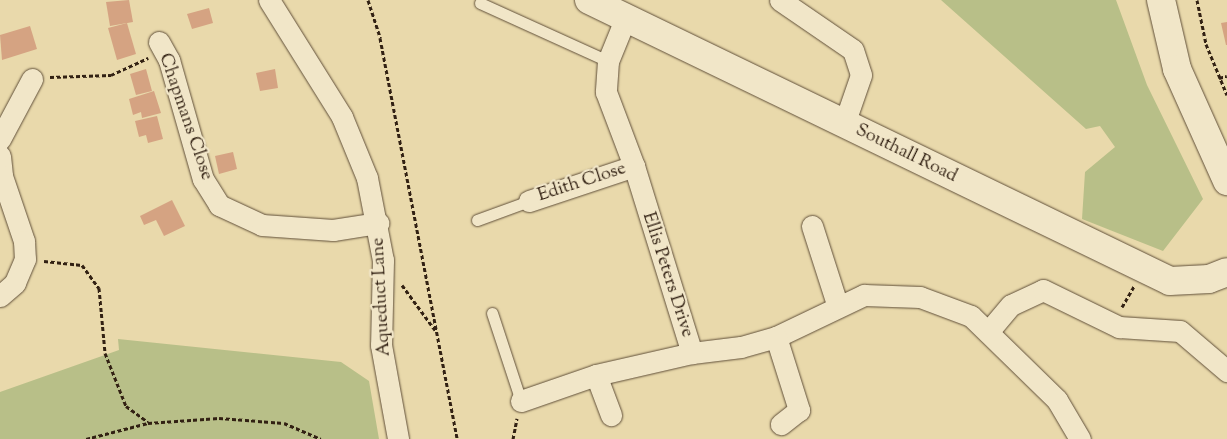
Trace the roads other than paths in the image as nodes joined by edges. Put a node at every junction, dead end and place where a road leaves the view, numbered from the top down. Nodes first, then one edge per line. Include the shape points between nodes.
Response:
1 (269, 0) edge
2 (589, 0) edge
3 (780, 0) edge
4 (1161, 0) edge
5 (480, 3) dead end
6 (626, 17) junction
7 (161, 46) road end
8 (608, 61) junction
9 (32, 79) road end
10 (844, 124) junction
11 (0, 139) edge
12 (0, 156) edge
13 (634, 166) junction
14 (1227, 181) edge
15 (530, 201) joint
16 (477, 220) dead end
17 (378, 223) junction
18 (812, 226) dead end
19 (1227, 272) edge
20 (0, 296) edge
21 (838, 307) junction
22 (492, 313) dead end
23 (988, 332) junction
24 (776, 336) junction
25 (692, 354) junction
26 (1227, 371) edge
27 (596, 374) junction
28 (521, 401) joint
29 (611, 415) dead end
30 (781, 424) dead end
31 (398, 439) edge
32 (1080, 439) edge

1 - 17 street, Aqueduct Lane via 342,117 367,178
2 - 6 street, Southall Road
3 - 10 street via 853,50 861,75
4 - 14 street via 1177,69
5 - 8 lane
6 - 8 street, Ellis Peters Drive
6 - 10 street, Southall Road
7 - 17 street, Chapmans Close via 203,179 219,205 262,225 333,230
8 - 13 street, Ellis Peters Drive via 608,104
9 - 11 street
10 - 19 street, Southall Road via 1170,281 1209,280
12 - 20 street via 2,176 24,241 24,259 15,284
13 - 15 street, Edith Close
13 - 25 street, Ellis Peters Drive
15 - 16 lane
17 - 31 street, Aqueduct Lane via 383,260 381,345
18 - 21 street
21 - 23 street, Ellis Peters Drive via 864,295 920,297 971,316
21 - 24 street, Ellis Peters Drive
22 - 28 lane
23 - 26 street via 1011,305 1043,290 1113,324 1180,331
23 - 32 street, Ellis Peters Drive via 1057,400
24 - 25 street, Ellis Peters Drive via 741,347
24 - 30 street via 799,410
25 - 27 street
27 - 28 street
27 - 29 street

